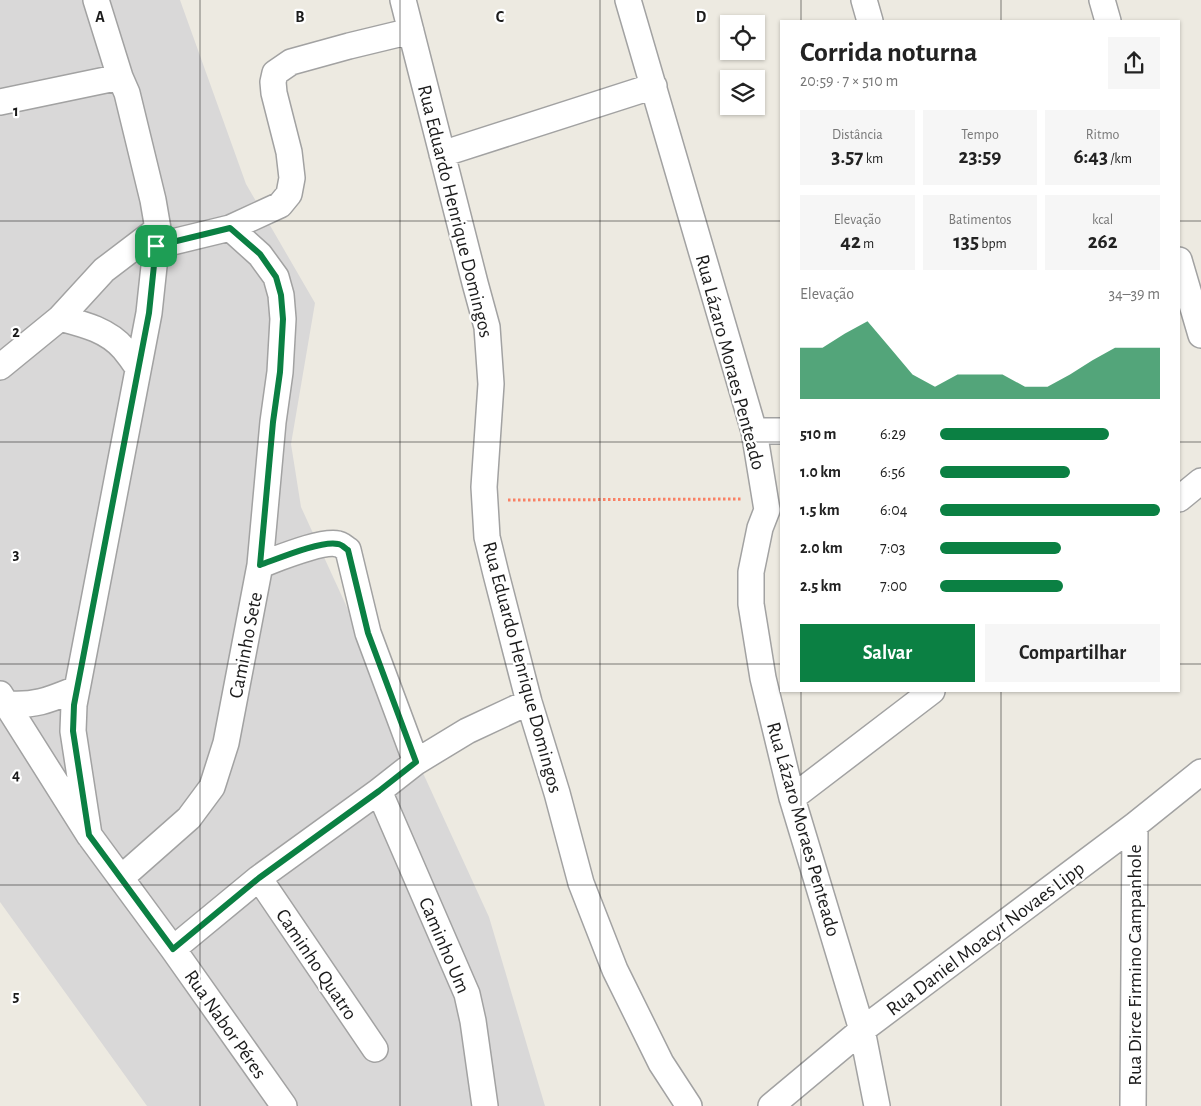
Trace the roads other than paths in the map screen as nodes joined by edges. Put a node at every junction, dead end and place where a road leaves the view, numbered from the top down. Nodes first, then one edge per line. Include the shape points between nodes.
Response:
1 (96, 0) edge
2 (403, 0) edge
3 (628, 0) edge
4 (864, 0) edge
5 (1102, 0) edge
6 (870, 20) edge
7 (1108, 20) edge
8 (411, 31) junction
9 (120, 77) junction
10 (654, 86) junction
11 (0, 102) edge
12 (442, 154) junction
13 (230, 228) junction
14 (157, 237) junction
15 (1180, 263) edge
16 (60, 318) junction
17 (1201, 335) edge
18 (0, 367) edge
19 (138, 368) junction
20 (754, 431) junction
21 (780, 431) edge
22 (1201, 481) edge
23 (1180, 498) edge
24 (771, 503) edge
25 (260, 565) junction
26 (76, 689) junction
27 (931, 692) edge
28 (3, 699) edge
29 (529, 702) junction
30 (416, 762) junction
31 (1201, 772) edge
32 (379, 791) junction
33 (792, 798) junction
34 (1135, 825) junction
35 (89, 835) junction
36 (121, 878) junction
37 (259, 878) junction
38 (173, 949) junction
39 (862, 1030) junction
40 (375, 1049) dead end
41 (284, 1106) edge
42 (484, 1106) edge
43 (689, 1106) edge
44 (771, 1106) edge
45 (877, 1106) edge
46 (1133, 1106) edge

1 - 9 street
2 - 8 street, Rua Eduardo Henrique Domingos
3 - 10 street, Rua Lázaro Moraes Penteado
4 - 6 street
5 - 7 street
8 - 12 street, Rua Eduardo Henrique Domingos
8 - 13 street via 291,62 276,73 274,93 292,178 289,194 280,205
9 - 11 street
9 - 14 street via 127,92 153,200
10 - 12 street
10 - 20 street, Rua Lázaro Moraes Penteado
12 - 29 street, Rua Eduardo Henrique Domingos via 488,327 491,384 484,487 487,537
13 - 14 street
13 - 25 street, Caminho Sete via 260,254 276,277 281,295 280,372
14 - 16 street via 104,270
14 - 19 street via 149,313
15 - 17 street
16 - 18 street
16 - 19 street via 95,328 111,338 123,347
19 - 26 street
20 - 21 street
20 - 24 street, Rua Lázaro Moraes Penteado
22 - 23 street
24 - 33 street, Rua Lázaro Moraes Penteado via 760,528 751,572 751,604 763,678
25 - 30 street via 328,543 339,544 348,550 368,633
25 - 36 street, Caminho Sete via 226,743 212,787 189,818
26 - 28 street via 44,702 24,705
26 - 35 street via 73,731
27 - 33 street
28 - 35 street, Rua Nabor Péres
29 - 30 street via 467,730
29 - 43 street, Rua Eduardo Henrique Domingos via 581,883 615,970 660,1062
30 - 32 street
31 - 34 street, Rua Daniel Moacyr Novaes Lipp
32 - 37 street
32 - 42 street, Caminho Um via 467,994
33 - 39 street, Rua Lázaro Moraes Penteado
34 - 39 street, Rua Daniel Moacyr Novaes Lipp
34 - 46 street, Rua Dirce Firmino Campanhole
35 - 36 street, Rua Nabor Péres
36 - 38 street, Rua Nabor Péres
37 - 38 street
37 - 40 street, Caminho Quatro
38 - 41 street, Rua Nabor Péres
39 - 44 street, Rua Daniel Moacyr Novaes Lipp
39 - 45 street, Rua Lázaro Moraes Penteado

